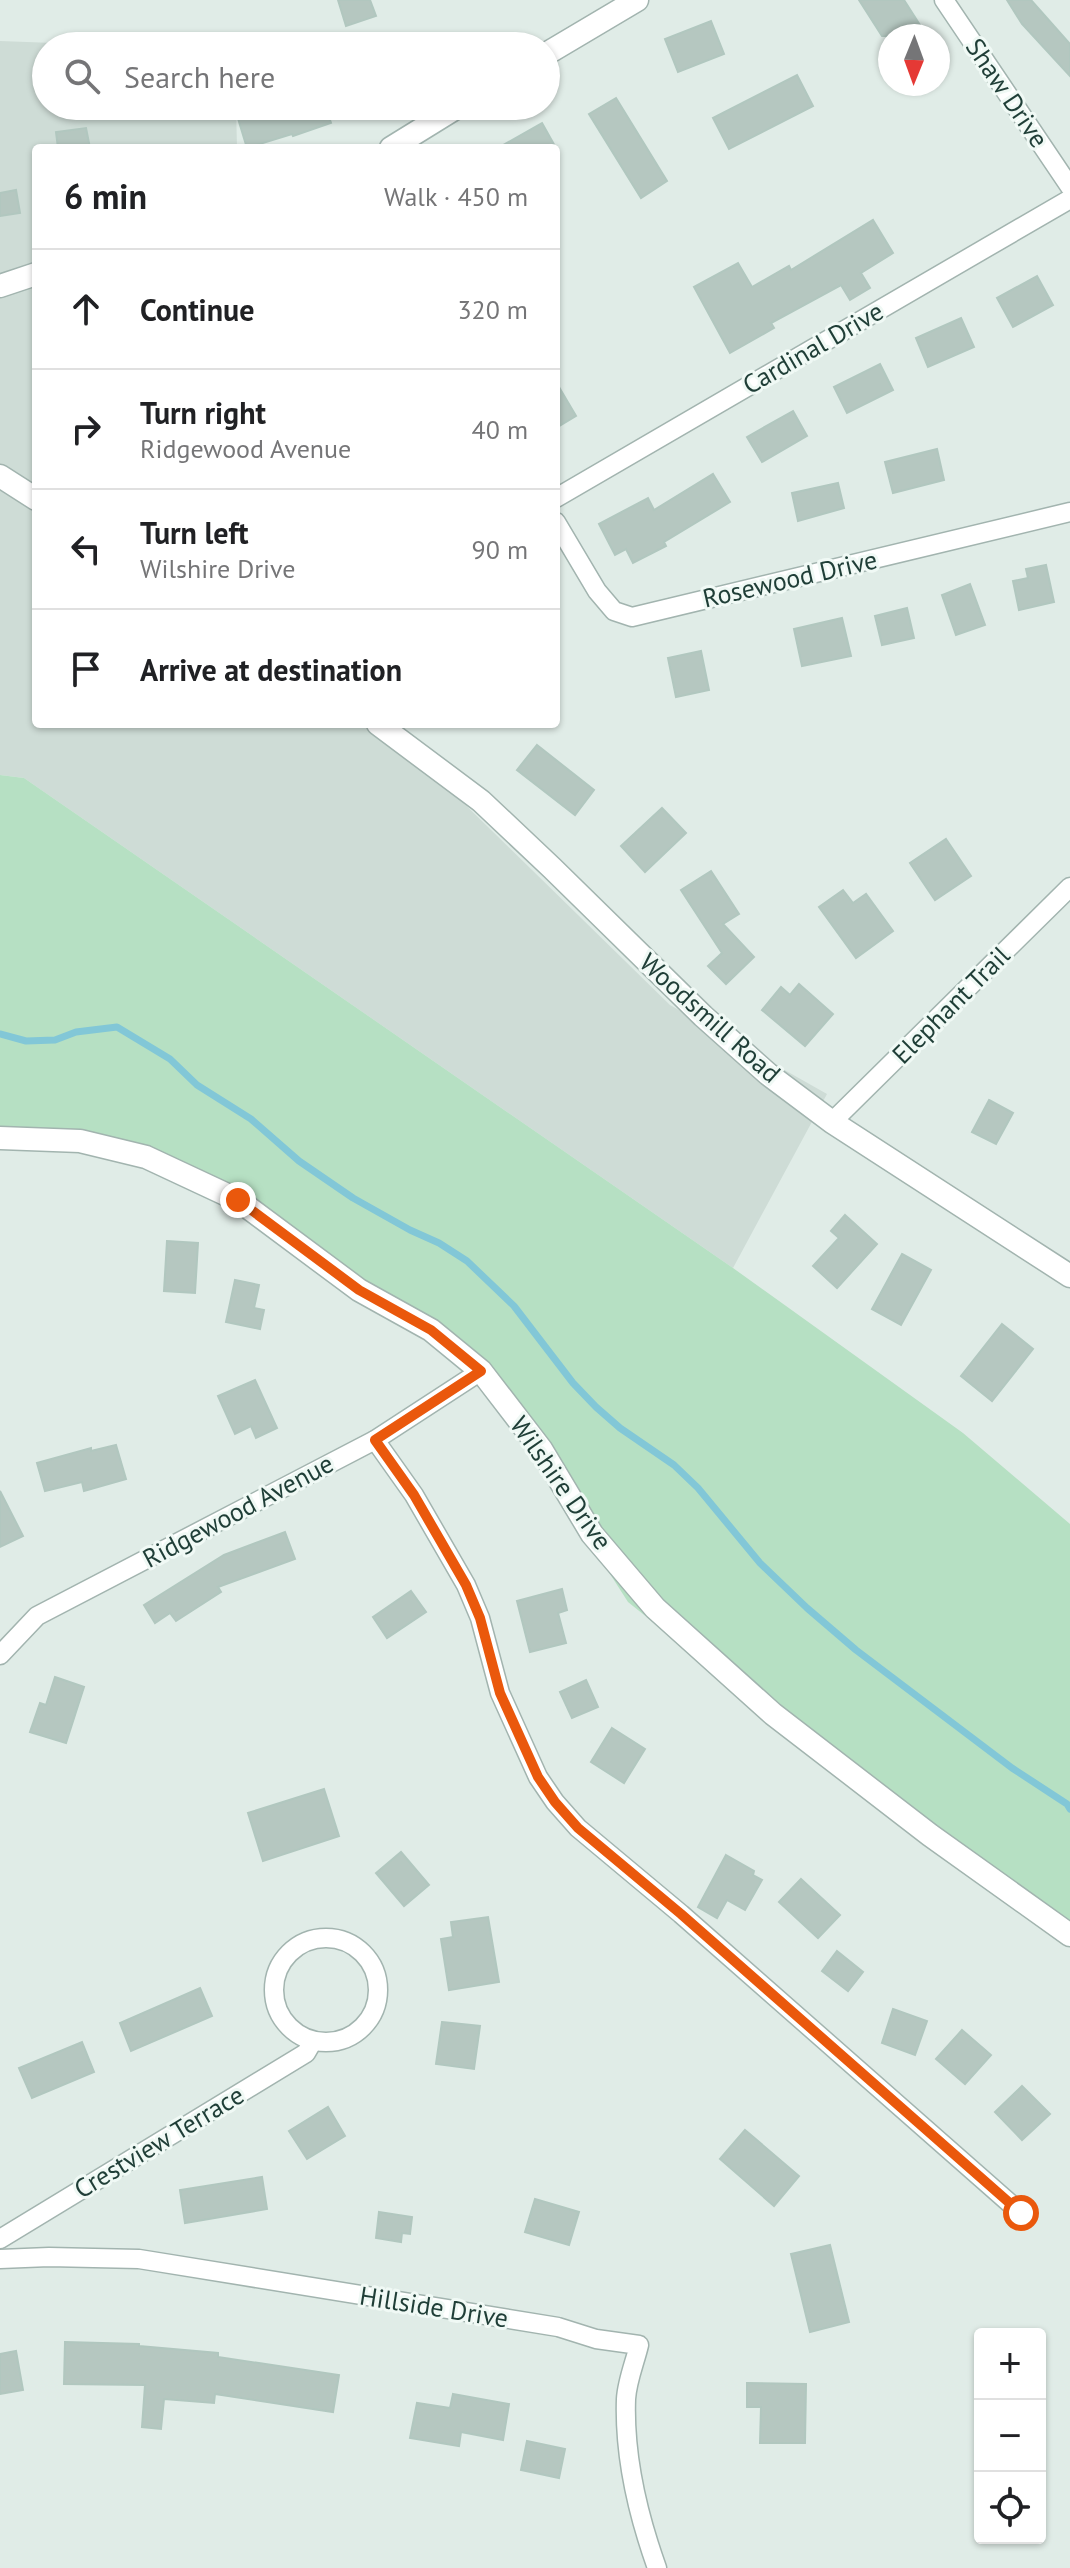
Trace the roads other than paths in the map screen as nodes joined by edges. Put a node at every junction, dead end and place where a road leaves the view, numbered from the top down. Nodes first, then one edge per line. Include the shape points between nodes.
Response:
1 (637, 0) edge
2 (944, 0) edge
3 (560, 46) edge
4 (436, 120) edge
5 (397, 144) edge
6 (1070, 187) edge
7 (1070, 199) edge
8 (32, 275) edge
9 (0, 286) edge
10 (0, 476) edge
11 (32, 496) edge
12 (560, 496) edge
13 (1070, 512) edge
14 (560, 529) edge
15 (383, 728) edge
16 (1070, 887) edge
17 (832, 1122) junction
18 (0, 1138) edge
19 (1070, 1276) edge
20 (481, 1371) junction
21 (375, 1440) junction
22 (0, 1655) edge
23 (1070, 1935) edge
24 (313, 2041) junction
25 (1021, 2213) dead end
26 (0, 2239) edge
27 (0, 2259) edge
28 (657, 2568) edge

1 - 3 street
2 - 6 street, Shaw Drive
4 - 5 street
7 - 12 street, Cardinal Drive
8 - 9 street
10 - 11 street
13 - 14 street, Rosewood Drive via 632,617 614,611 597,591
15 - 17 street, Woodsmill Road via 481,801 703,1016
16 - 17 street, Elephant Trail
17 - 19 street, Woodsmill Road
18 - 20 street, Wilshire Drive via 80,1141 146,1157 238,1200 359,1290 431,1330
20 - 21 street, Ridgewood Avenue
20 - 23 street, Wilshire Drive via 541,1449 592,1534 655,1608 773,1714
21 - 22 street, Ridgewood Avenue via 37,1616
21 - 25 street via 466,1585 500,1693 555,1802 578,1828
24 - 24 street via 284,2022 273,1988 286,1955 317,1938 335,1938 365,1954 379,1985 378,2002 372,2017 347,2039
24 - 26 street, Crestview Terrace via 306,2053
27 - 28 street, Hillside Drive via 139,2259 558,2327 639,2345 626,2396 627,2432 638,2513

